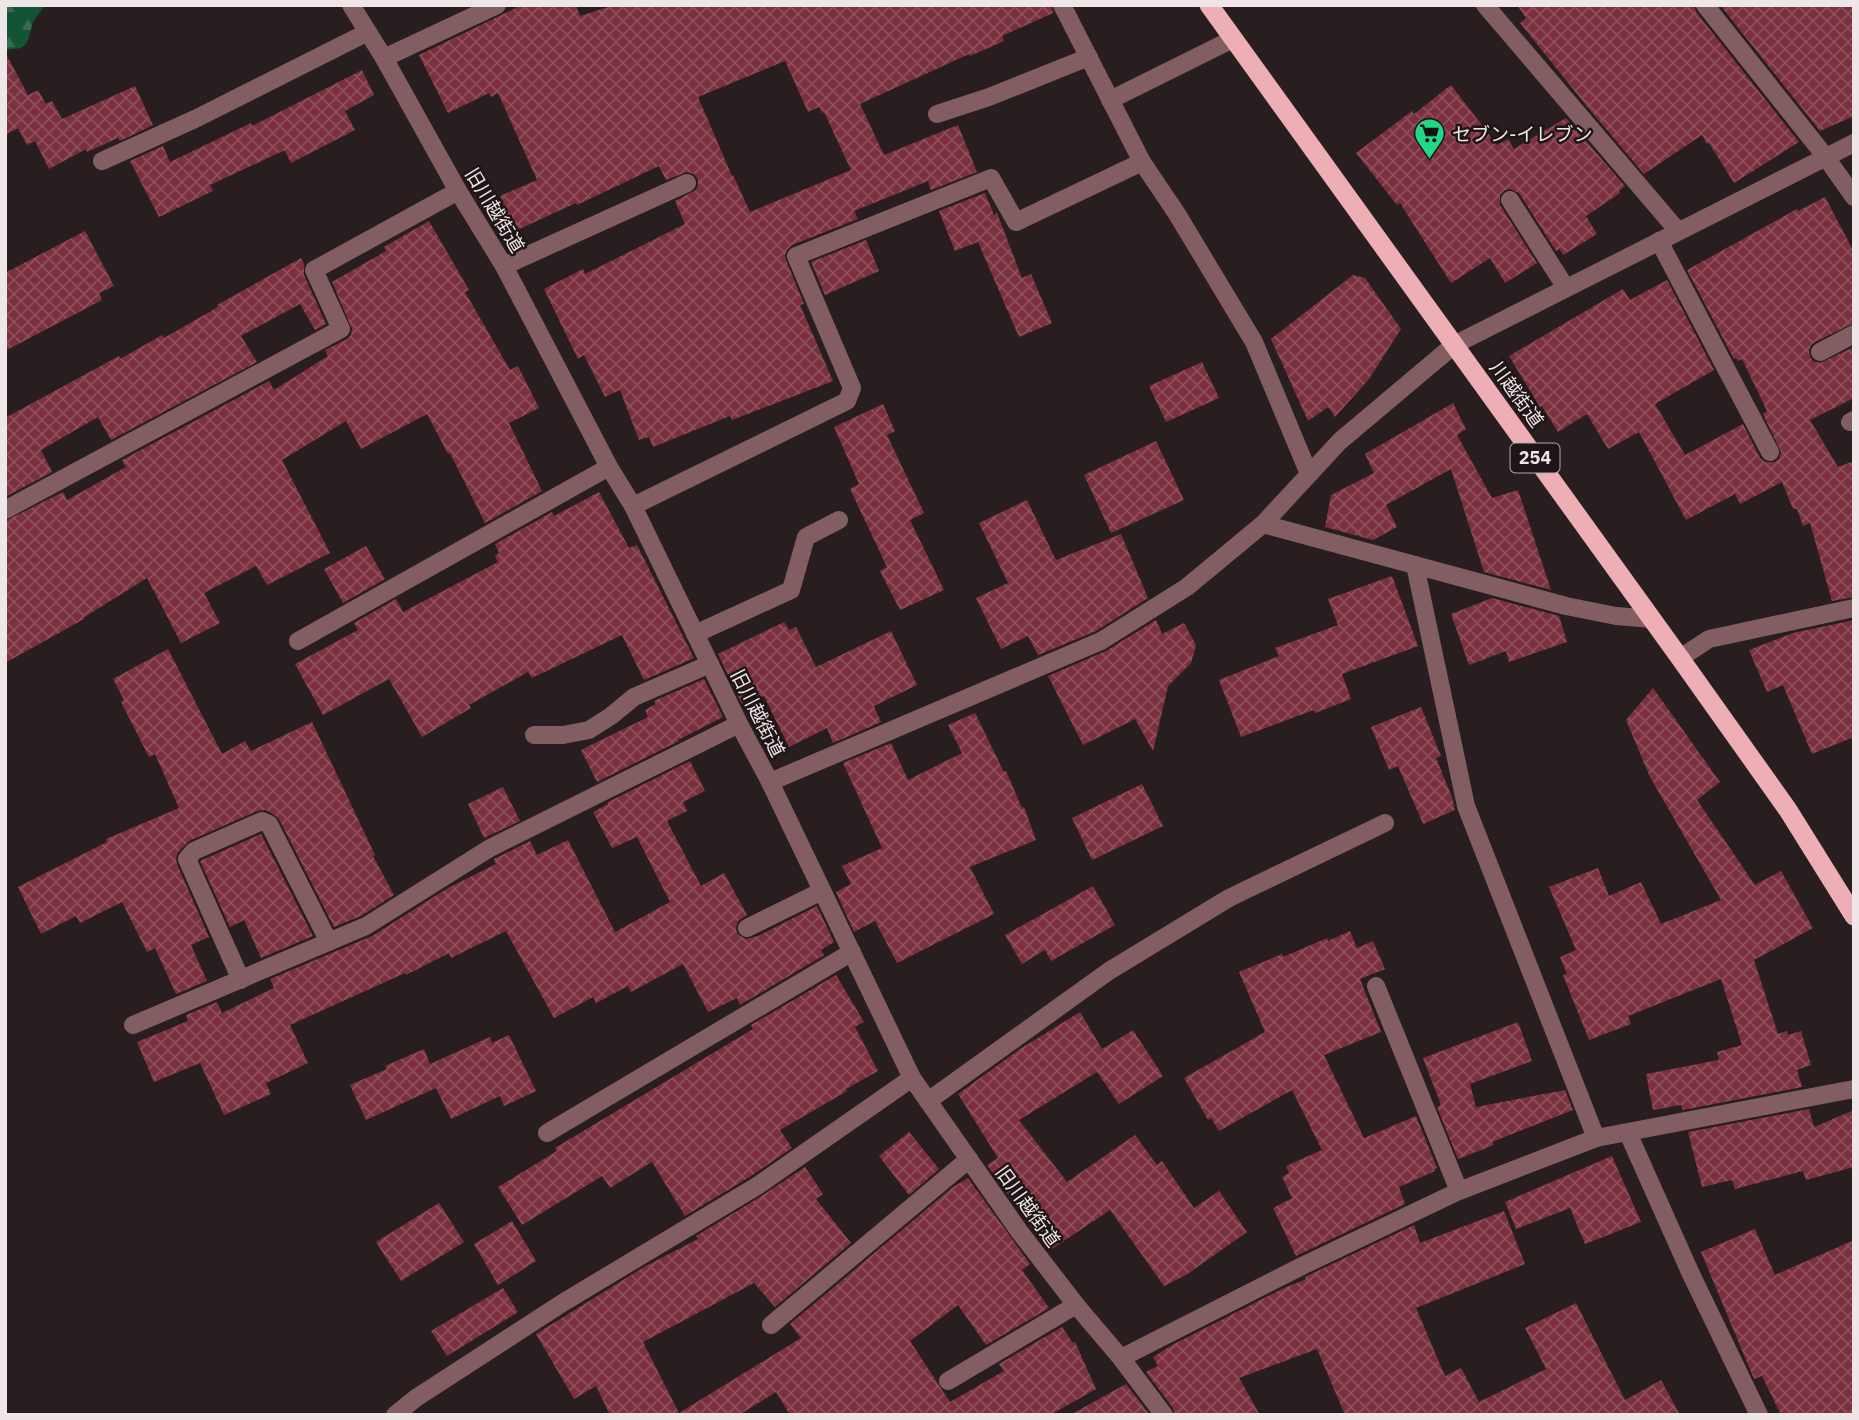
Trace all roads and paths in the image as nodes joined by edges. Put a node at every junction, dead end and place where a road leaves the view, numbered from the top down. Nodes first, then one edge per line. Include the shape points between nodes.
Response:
1 (351, 5) edge
2 (497, 5) edge
3 (1062, 5) edge
4 (1209, 5) edge
5 (1485, 5) edge
6 (1706, 5) edge
7 (368, 32) junction
8 (1233, 39) junction
9 (384, 58) junction
10 (1089, 58) junction
11 (1110, 100) junction
12 (937, 114) dead end
13 (1854, 143) edge
14 (1825, 156) junction
15 (102, 161) dead end
16 (1142, 162) junction
17 (687, 183) dead end
18 (458, 191) junction
19 (1854, 197) edge
20 (1510, 200) dead end
21 (1678, 231) junction
22 (1659, 241) junction
23 (504, 266) junction
24 (1566, 288) junction
25 (1854, 334) edge
26 (1454, 345) junction
27 (1819, 352) dead end
28 (1770, 452) dead end
29 (609, 467) junction
30 (1309, 474) junction
31 (632, 506) junction
32 (5, 510) edge
33 (839, 520) dead end
34 (1263, 524) junction
35 (1415, 565) junction
36 (1854, 608) edge
37 (1652, 619) junction
38 (695, 634) junction
39 (298, 641) dead end
40 (1680, 658) junction
41 (710, 664) junction
42 (739, 724) junction
43 (534, 735) dead end
44 (770, 782) junction
45 (1385, 823) dead end
46 (822, 891) junction
47 (1854, 916) edge
48 (747, 928) dead end
49 (329, 942) junction
50 (852, 952) junction
51 (240, 980) junction
52 (1376, 986) dead end
53 (133, 1025) dead end
54 (912, 1078) junction
55 (1854, 1089) edge
56 (928, 1101) junction
57 (547, 1133) dead end
58 (1628, 1133) junction
59 (1596, 1138) junction
60 (969, 1159) junction
61 (1459, 1192) junction
62 (1076, 1305) junction
63 (771, 1325) dead end
64 (1121, 1358) junction
65 (948, 1381) dead end
66 (395, 1415) edge
67 (1164, 1415) edge
68 (1759, 1415) edge

1 - 7 street, 旧川越街道
2 - 9 street
3 - 10 street
4 - 8 highway, 川越街道 / 254
5 - 21 street
6 - 14 street
7 - 9 street, 旧川越街道
7 - 15 street
8 - 11 street
8 - 26 highway, 川越街道 / 254
9 - 18 street, 旧川越街道
10 - 11 street
10 - 12 street
11 - 16 street
13 - 14 street
14 - 19 street
14 - 21 street
16 - 30 street via 1254,342
16 - 31 street via 1016,222 991,178 796,256 852,387 847,401
17 - 23 street
18 - 23 street, 旧川越街道
18 - 32 street via 314,270 341,329
20 - 24 street
21 - 22 street
22 - 24 street
22 - 28 street
23 - 29 street, 旧川越街道
24 - 26 street
25 - 27 street
26 - 30 street via 1340,441
26 - 37 highway, 川越街道 / 254
29 - 31 street, 旧川越街道
29 - 39 street
30 - 34 street
31 - 38 street, 旧川越街道
33 - 38 street via 806,537 791,590
34 - 35 street
34 - 44 street via 1187,587 1101,641
35 - 37 street via 1566,606
35 - 59 street via 1466,806
36 - 40 street via 1709,639
37 - 40 highway, 川越街道 / 254
38 - 41 street, 旧川越街道
40 - 47 highway, 川越街道 / 254 via 1788,810
41 - 42 street, 旧川越街道
41 - 43 street via 634,697 589,730
42 - 44 street, 旧川越街道
42 - 49 street via 490,848 366,926
44 - 46 street, 旧川越街道
45 - 56 street via 1229,898 1109,971
46 - 48 street
46 - 50 street, 旧川越街道
49 - 51 street
49 - 51 street via 269,824 262,821 194,851 187,859
50 - 54 street, 旧川越街道
50 - 57 street
51 - 53 street
52 - 61 street
54 - 56 street, 旧川越街道
54 - 66 street via 757,1185 564,1302
55 - 58 street
56 - 60 street, 旧川越街道
58 - 59 street
58 - 68 street
59 - 61 street
60 - 62 street, 旧川越街道
60 - 63 street
61 - 64 street
62 - 64 street, 旧川越街道
62 - 65 street
64 - 67 street, 旧川越街道

